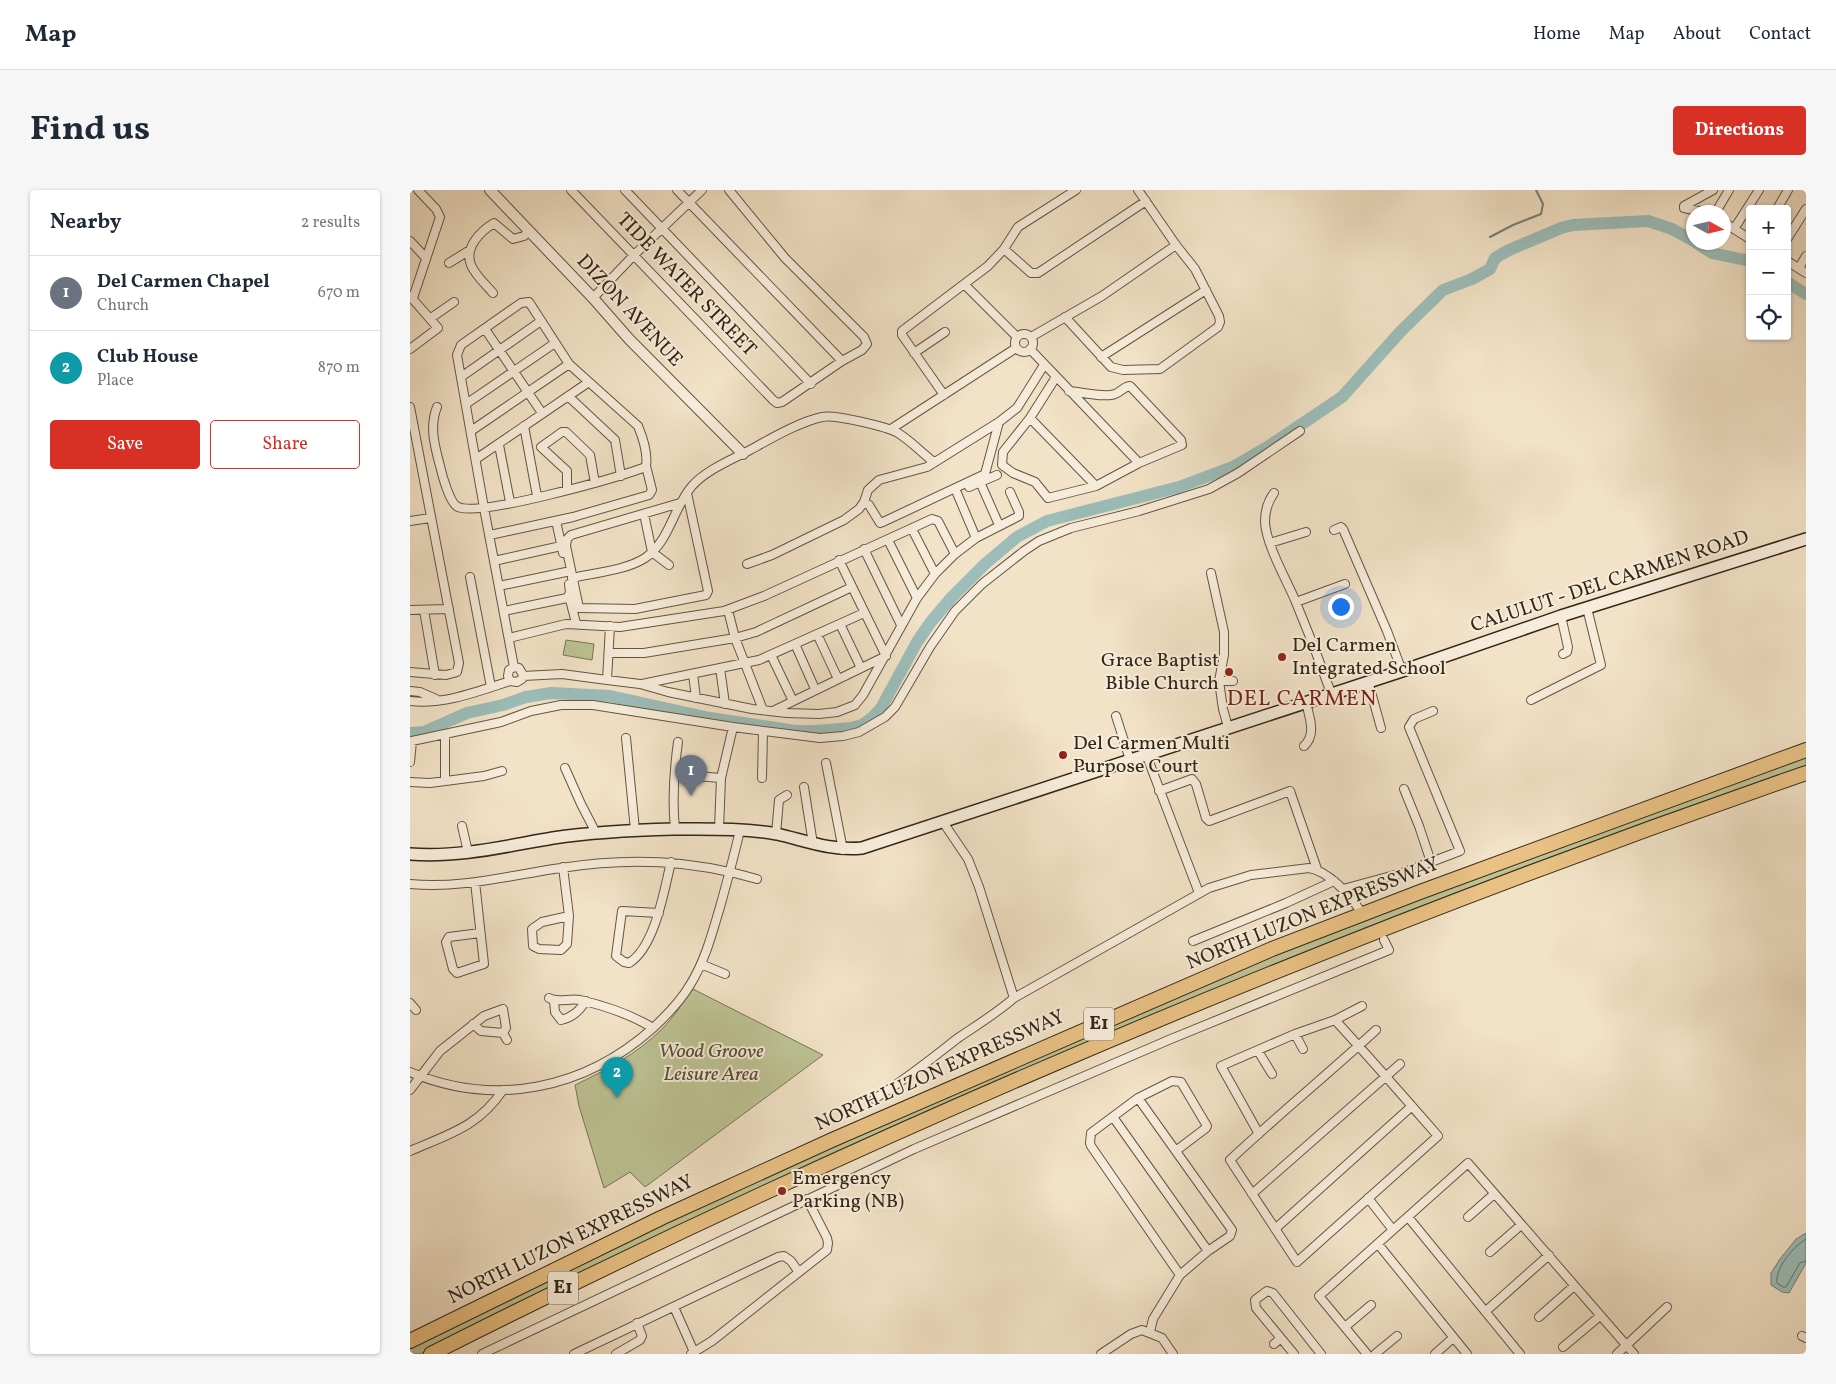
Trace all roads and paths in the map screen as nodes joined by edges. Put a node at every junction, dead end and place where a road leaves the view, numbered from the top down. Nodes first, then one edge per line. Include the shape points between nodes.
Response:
1 (418, 190) edge
2 (490, 190) edge
3 (571, 190) edge
4 (625, 190) edge
5 (677, 190) edge
6 (702, 190) edge
7 (729, 190) edge
8 (1076, 190) edge
9 (1138, 190) edge
10 (1713, 190) edge
11 (1729, 190) edge
12 (1759, 190) edge
13 (1788, 190) edge
14 (1146, 201) junction
15 (689, 202) junction
16 (1720, 205) edge
17 (1779, 205) edge
18 (1686, 208) edge
19 (1806, 209) edge
20 (1731, 227) edge
21 (662, 228) junction
22 (1734, 229) junction
23 (529, 231) junction
24 (1791, 233) edge
25 (1746, 236) edge
26 (410, 241) edge
27 (1176, 245) junction
28 (1004, 249) junction
29 (470, 250) junction
30 (634, 255) junction
31 (1806, 256) edge
32 (426, 258) junction
33 (449, 263) dead end
34 (1791, 263) edge
35 (1799, 268) junction
36 (1806, 273) edge
37 (965, 285) junction
38 (1206, 290) junction
39 (493, 293) dead end
40 (411, 297) edge
41 (593, 298) junction
42 (454, 302) dead end
43 (1065, 317) junction
44 (431, 318) junction
45 (541, 321) junction
46 (484, 329) junction
47 (945, 332) dead end
48 (1017, 337) junction
49 (1031, 337) junction
50 (555, 343) junction
51 (1016, 348) junction
52 (410, 349) edge
53 (1030, 349) junction
54 (499, 350) junction
55 (914, 353) junction
56 (1101, 356) junction
57 (842, 361) junction
58 (569, 364) junction
59 (1044, 365) junction
60 (513, 371) junction
61 (461, 377) junction
62 (1056, 377) junction
63 (587, 381) junction
64 (811, 384) junction
65 (1070, 391) junction
66 (528, 392) junction
67 (944, 395) junction
68 (568, 396) junction
69 (466, 404) junction
70 (410, 407) edge
71 (437, 407) dead end
72 (542, 413) junction
73 (1030, 418) junction
74 (999, 422) junction
75 (524, 426) junction
76 (891, 429) junction
77 (471, 431) junction
78 (1300, 432) dead end
79 (499, 445) junction
80 (541, 449) junction
81 (530, 452) junction
82 (743, 454) junction
83 (476, 459) junction
84 (934, 462) junction
85 (1139, 463) junction
86 (646, 466) junction
87 (997, 475) dead end
88 (621, 476) junction
89 (980, 482) junction
90 (595, 483) junction
91 (1096, 486) junction
92 (567, 490) junction
93 (1010, 492) dead end
94 (687, 493) junction
95 (957, 493) junction
96 (1274, 493) dead end
97 (538, 496) junction
98 (510, 502) junction
99 (864, 502) junction
100 (680, 504) junction
101 (484, 508) junction
102 (644, 514) junction
103 (430, 518) junction
104 (932, 518) junction
105 (410, 521) edge
106 (556, 521) junction
107 (999, 525) junction
108 (912, 529) junction
109 (1334, 530) dead end
110 (1306, 532) dead end
111 (490, 535) junction
112 (976, 538) junction
113 (1806, 539) edge
114 (888, 540) junction
115 (1270, 543) junction
116 (561, 546) junction
117 (864, 550) junction
118 (652, 552) junction
119 (955, 554) junction
120 (838, 560) junction
121 (494, 561) junction
122 (747, 564) dead end
123 (669, 565) dead end
124 (566, 572) junction
125 (1211, 573) dead end
126 (935, 574) junction
127 (470, 577) dead end
128 (572, 578) junction
129 (1345, 584) dead end
130 (499, 586) junction
131 (852, 587) junction
132 (569, 596) junction
133 (917, 598) junction
134 (1296, 602) junction
135 (1587, 608) junction
136 (449, 609) junction
137 (410, 610) edge
138 (424, 610) junction
139 (728, 610) junction
140 (504, 612) junction
141 (864, 613) junction
142 (1561, 616) junction
143 (576, 623) junction
144 (840, 624) junction
145 (901, 625) junction
146 (610, 626) junction
147 (817, 634) junction
148 (509, 638) junction
149 (736, 638) junction
150 (795, 644) junction
151 (609, 653) junction
152 (1563, 654) dead end
153 (770, 655) junction
154 (886, 656) junction
155 (745, 663) junction
156 (514, 667) junction
157 (720, 668) junction
158 (861, 668) junction
159 (1402, 671) junction
160 (410, 672) edge
161 (693, 674) junction
162 (435, 675) junction
163 (523, 676) junction
164 (838, 679) junction
165 (607, 680) junction
166 (510, 681) junction
167 (1219, 681) junction
168 (1233, 681) dead end
169 (1368, 681) junction
170 (640, 684) junction
171 (491, 687) junction
172 (815, 689) junction
173 (410, 691) edge
174 (1331, 693) junction
175 (696, 698) junction
176 (438, 699) junction
177 (1531, 700) dead end
178 (410, 701) edge
179 (793, 701) junction
180 (1306, 702) junction
181 (725, 704) junction
182 (763, 710) junction
183 (773, 711) junction
184 (1433, 712) dead end
185 (1116, 716) dead end
186 (733, 727) junction
187 (1228, 727) junction
188 (1380, 728) dead end
189 (764, 731) junction
190 (445, 735) junction
191 (626, 738) dead end
192 (678, 742) dead end
193 (1304, 746) dead end
194 (1806, 750) edge
195 (1146, 754) junction
196 (1130, 760) junction
197 (410, 762) edge
198 (826, 763) dead end
199 (565, 768) dead end
200 (502, 771) dead end
201 (1806, 772) edge
202 (696, 776) dead end
203 (721, 778) junction
204 (762, 778) dead end
205 (445, 781) junction
206 (410, 782) edge
207 (804, 787) dead end
208 (1404, 788) dead end
209 (1159, 791) junction
210 (787, 795) dead end
211 (943, 822) junction
212 (462, 826) dead end
213 (675, 829) junction
214 (635, 830) junction
215 (719, 830) junction
216 (740, 830) junction
217 (596, 833) junction
218 (776, 834) junction
219 (813, 844) junction
220 (843, 850) junction
221 (468, 852) junction
222 (410, 854) edge
223 (671, 862) junction
224 (1431, 862) junction
225 (563, 867) junction
226 (1317, 869) junction
227 (730, 871) junction
228 (758, 879) dead end
229 (1334, 881) junction
230 (474, 882) junction
231 (410, 884) edge
232 (1343, 889) junction
233 (1199, 893) junction
234 (1359, 909) tunnel mouth
235 (659, 913) junction
236 (569, 916) junction
237 (480, 934) junction
238 (1384, 940) dead end
239 (1193, 941) dead end
240 (701, 964) junction
241 (725, 974) dead end
242 (1014, 998) junction
243 (586, 1001) junction
244 (410, 1003) edge
245 (1362, 1006) dead end
246 (416, 1010) dead end
247 (1335, 1020) junction
248 (473, 1024) junction
249 (653, 1028) junction
250 (1376, 1030) dead end
251 (1295, 1034) junction
252 (1359, 1046) junction
253 (1303, 1049) dead end
254 (1258, 1052) junction
255 (1400, 1064) dead end
256 (410, 1072) edge
257 (1272, 1074) dead end
258 (421, 1076) junction
259 (1386, 1076) junction
260 (410, 1090) edge
261 (503, 1090) junction
262 (1138, 1098) junction
263 (874, 1099) dead end
264 (1412, 1106) junction
265 (1113, 1117) junction
266 (1258, 1134) junction
267 (1177, 1150) junction
268 (410, 1151) edge
269 (1252, 1194) junction
270 (1493, 1195) junction
271 (1368, 1198) junction
272 (807, 1199) junction
273 (1408, 1217) junction
274 (1468, 1217) dead end
275 (1521, 1225) junction
276 (1275, 1228) junction
277 (1393, 1230) junction
278 (1378, 1244) junction
279 (1208, 1251) junction
280 (1490, 1252) dead end
281 (1549, 1255) junction
282 (798, 1271) junction
283 (1180, 1276) junction
284 (1574, 1286) junction
285 (1371, 1305) dead end
286 (674, 1307) junction
287 (1667, 1307) dead end
288 (1486, 1311) junction
289 (1600, 1316) junction
290 (1539, 1317) dead end
291 (637, 1323) junction
292 (1345, 1327) junction
293 (1150, 1332) junction
294 (1396, 1336) dead end
295 (1281, 1338) junction
296 (1454, 1338) junction
297 (410, 1341) edge
298 (1274, 1344) dead end
299 (1627, 1345) junction
300 (1563, 1347) dead end
301 (693, 1353) edge
302 (431, 1354) edge
303 (483, 1354) edge
304 (574, 1354) edge
305 (616, 1354) edge
306 (1101, 1354) edge
307 (1173, 1354) edge
308 (1294, 1354) edge
309 (1322, 1354) edge
310 (1367, 1354) edge
311 (1375, 1354) edge
312 (1435, 1354) edge
313 (1466, 1354) edge
314 (1520, 1354) edge
315 (1617, 1354) edge
316 (1634, 1354) edge

1 - 32 street via 440,217
2 - 23 street, DIZON AVENUE
3 - 30 street, TIDE WATER STREET
4 - 21 street
5 - 15 street
6 - 15 street
7 - 57 street via 785,258 864,337 867,344 862,350
8 - 28 street via 1018,227
9 - 14 street
10 - 18 street via 1684,206
11 - 16 street
12 - 22 street
13 - 17 street
14 - 27 street
14 - 28 street via 1038,274 1030,273
15 - 21 street
15 - 57 street
19 - 24 street
20 - 22 street
21 - 30 street
21 - 64 street
22 - 25 street
23 - 29 street via 524,236 513,238 494,223 479,235
23 - 41 street, DIZON AVENUE
26 - 32 street
27 - 38 street
27 - 43 street via 1102,296
28 - 37 street
29 - 33 street
29 - 39 street via 472,268
30 - 41 street
30 - 64 street, TIDE WATER STREET via 777,403
31 - 35 street
32 - 40 street
34 - 35 street
35 - 36 street
37 - 48 street
37 - 55 street via 905,328 902,335
38 - 56 street
38 - 56 street via 1219,316 1218,327 1160,369 1123,370 1111,367
40 - 44 street
41 - 82 street, DIZON AVENUE
42 - 44 street
43 - 49 street
43 - 56 street
44 - 52 street via 438,328
45 - 46 street via 532,305 525,302
45 - 50 street
45 - 54 street
46 - 54 street
46 - 61 street via 460,345 457,356
47 - 55 street
48 - 49 street via 1026,334
48 - 51 street
49 - 53 street
50 - 58 street
50 - 60 street
51 - 53 street via 1024,352
51 - 67 street
53 - 59 street
54 - 60 street
54 - 61 street
55 - 67 street
57 - 64 street
58 - 63 street
58 - 66 street
59 - 62 street
59 - 74 street via 1017,408
60 - 66 street
60 - 69 street
61 - 69 street
62 - 65 street
62 - 73 street
63 - 68 street
63 - 86 street via 638,426
65 - 85 street
65 - 85 street via 1107,395 1130,386 1182,442 1178,448
66 - 72 street
66 - 77 street
67 - 76 street
68 - 72 street
68 - 88 street via 615,440
69 - 77 street
70 - 103 street
71 - 101 street via 432,426 434,439 453,503 460,508
72 - 75 street
73 - 91 street
73 - 91 street via 1003,452 1002,465 1035,482 1049,499
74 - 84 street
74 - 99 street via 985,474 880,523 870,505
75 - 79 street
75 - 81 street
76 - 82 street via 845,417 824,416
76 - 84 street
77 - 83 street
78 - 189 street via 1238,474 1209,489 1071,528 1024,551 955,610 895,707 874,724 859,732 820,738
79 - 83 street
79 - 98 street
80 - 81 street
80 - 90 street via 566,432 590,455
80 - 92 street via 567,471
81 - 97 street
82 - 94 street via 705,475
83 - 101 street
84 - 99 street via 927,467 879,480 868,490
85 - 91 street
86 - 88 street
86 - 106 street via 652,490 649,495
87 - 89 street
88 - 90 street
89 - 95 street
89 - 107 street
90 - 92 street
92 - 97 street
93 - 107 street via 1019,516
94 - 100 street
94 - 128 street via 704,565 706,596 635,609 580,609
95 - 104 street via 928,506
95 - 112 street
96 - 115 street via 1268,501 1265,521
97 - 98 street
98 - 101 street
99 - 122 street via 844,520
100 - 102 street
100 - 118 street via 668,531
101 - 111 street
102 - 118 street
102 - 128 street via 571,535 566,546
103 - 105 street
103 - 136 street
104 - 108 street
104 - 119 street via 938,521
106 - 111 street
106 - 116 street
107 - 112 street
108 - 114 street
108 - 126 street
109 - 159 street via 1343,529
110 - 115 street
111 - 121 street
112 - 119 street
113 - 135 main road, CALULUT - DEL CARMEN ROAD
114 - 117 street
114 - 133 street
115 - 134 street
116 - 121 street
116 - 124 street
117 - 120 street
117 - 145 street
118 - 123 street
118 - 128 street via 632,565
119 - 126 street
120 - 131 street
120 - 139 street
121 - 130 street
124 - 130 street
124 - 132 street
125 - 167 street via 1224,632
126 - 133 street
127 - 171 street
129 - 134 street
130 - 140 street
131 - 141 street
131 - 149 street via 756,632
132 - 140 street
132 - 143 street
133 - 145 street
134 - 174 street
135 - 142 main road, CALULUT - DEL CARMEN ROAD
135 - 177 street via 1601,665
136 - 138 street
136 - 162 street via 459,668 446,676
137 - 138 street
138 - 162 street
139 - 146 street
139 - 149 street
140 - 148 street
141 - 144 street
141 - 154 street
142 - 152 street via 1568,647
142 - 159 main road, CALULUT - DEL CARMEN ROAD
143 - 146 street
143 - 148 street
144 - 147 street
144 - 158 street
145 - 154 street
146 - 151 street
147 - 150 street
147 - 164 street
148 - 156 street
149 - 151 street via 644,653
149 - 155 street
150 - 153 street
150 - 172 street
151 - 165 street
153 - 155 street
153 - 179 street
154 - 158 street
154 - 183 street via 864,695 846,710 819,714
155 - 157 street
155 - 182 street
156 - 163 street via 521,670
156 - 166 street via 508,673
157 - 161 street
157 - 181 street
158 - 164 street
159 - 169 main road, CALULUT - DEL CARMEN ROAD
160 - 162 street
161 - 170 street
161 - 175 street
163 - 165 street via 562,674
163 - 166 street via 517,682
164 - 172 street
165 - 170 street
166 - 171 street
167 - 168 street
167 - 187 street
169 - 174 main road, CALULUT - DEL CARMEN ROAD
169 - 188 street
170 - 175 street
171 - 176 street
172 - 179 street
173 - 176 street
174 - 180 main road, CALULUT - DEL CARMEN ROAD
175 - 181 street
176 - 178 street
179 - 183 street
180 - 187 main road, CALULUT - DEL CARMEN ROAD
180 - 193 street via 1312,732
181 - 182 street
182 - 183 street
184 - 224 street via 1414,719 1409,727 1460,851
185 - 196 street
186 - 189 street
186 - 190 street via 600,706 561,705
186 - 203 street
187 - 195 main road, CALULUT - DEL CARMEN ROAD
189 - 204 street
190 - 197 street via 412,741
190 - 205 street
191 - 214 street
192 - 213 street via 673,796
194 - 297 highway, NORTH LUZON EXPRESSWAY / E1 via 1272,949 796,1156 652,1222
195 - 196 main road, CALULUT - DEL CARMEN ROAD
195 - 209 street
196 - 211 main road, CALULUT - DEL CARMEN ROAD
198 - 220 street
199 - 217 street
200 - 205 street
201 - 302 highway, NORTH LUZON EXPRESSWAY / E1 via 1278,970 1013,1082 657,1243
202 - 203 street
203 - 215 street
205 - 206 street via 430,784
207 - 219 street
208 - 224 street
209 - 226 street via 1192,779 1209,821 1290,791
209 - 233 street
210 - 218 street via 779,800
211 - 220 main road, CALULUT - DEL CARMEN ROAD via 871,846
211 - 242 street via 968,860 979,887
212 - 221 street
213 - 214 main road, CALULUT - DEL CARMEN ROAD
213 - 215 main road, CALULUT - DEL CARMEN ROAD
214 - 217 main road, CALULUT - DEL CARMEN ROAD
215 - 216 main road, CALULUT - DEL CARMEN ROAD
216 - 218 main road, CALULUT - DEL CARMEN ROAD
216 - 227 street
217 - 221 main road, CALULUT - DEL CARMEN ROAD
218 - 219 main road, CALULUT - DEL CARMEN ROAD
219 - 220 main road, CALULUT - DEL CARMEN ROAD
221 - 222 main road, CALULUT - DEL CARMEN ROAD
223 - 225 street
223 - 227 street
223 - 235 street
224 - 232 street
225 - 230 street
225 - 236 street
226 - 229 street
226 - 233 street via 1251,875
227 - 228 street
227 - 240 street
229 - 232 street
229 - 239 street
230 - 231 street via 441,886
230 - 237 street
232 - 234 street
233 - 242 street
235 - 235 street via 634,960 629,963 619,960 616,956 622,911
236 - 236 street via 565,948 538,949 533,946 532,929 538,924
237 - 237 street via 484,964 457,973 453,969 447,938
238 - 272 street via 1390,950 1047,1091
240 - 241 street
240 - 249 street via 674,1008
242 - 263 street via 903,1082
243 - 243 street via 569,999 551,999 560,1023 577,1013
243 - 249 street via 615,1009
244 - 246 street
245 - 247 street
247 - 251 street
247 - 252 street
248 - 248 street via 481,1030 505,1036 503,1008
248 - 258 street via 440,1051
249 - 261 street via 616,1057 574,1077 538,1087
250 - 252 street
251 - 253 street
251 - 254 street
252 - 259 street
252 - 266 street
254 - 257 street
254 - 266 street via 1221,1066
255 - 259 street
256 - 258 street
258 - 260 street
258 - 261 street via 462,1087
259 - 264 street
259 - 269 street
261 - 268 street via 476,1121
262 - 265 street
262 - 267 street
262 - 267 street via 1172,1081 1181,1082 1207,1126
264 - 271 street via 1438,1136
264 - 276 street
265 - 279 street
265 - 283 street via 1091,1133 1090,1143
266 - 269 street via 1230,1160
267 - 279 street via 1232,1230 1230,1236
269 - 276 street
270 - 273 street via 1468,1163
270 - 274 street
270 - 275 street
271 - 276 street via 1297,1262
271 - 277 street
272 - 282 street via 828,1243 827,1250
272 - 303 street
273 - 277 street
273 - 288 street
275 - 280 street
275 - 281 street
277 - 278 street
278 - 292 street via 1320,1296
278 - 296 street
279 - 283 street
281 - 284 street
281 - 288 street
282 - 286 street via 784,1256 778,1257
282 - 301 street
283 - 293 street via 1153,1319
284 - 289 street
284 - 290 street
285 - 292 street
286 - 291 street
286 - 301 street
287 - 299 street
288 - 314 street
289 - 299 street
289 - 300 street
291 - 304 street
291 - 305 street via 642,1336 640,1340
292 - 310 street
293 - 306 street via 1136,1331
293 - 307 street via 1162,1338
294 - 311 street
295 - 298 street
295 - 308 street
295 - 309 street via 1256,1308 1255,1300 1267,1290 1273,1293
296 - 312 street
296 - 313 street
299 - 315 street
299 - 316 street

